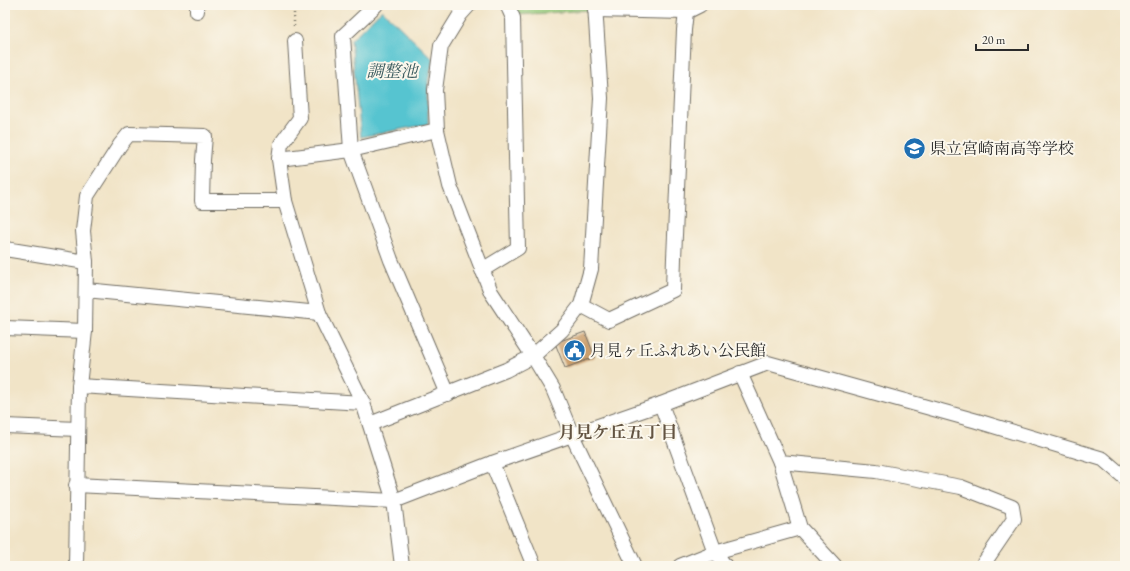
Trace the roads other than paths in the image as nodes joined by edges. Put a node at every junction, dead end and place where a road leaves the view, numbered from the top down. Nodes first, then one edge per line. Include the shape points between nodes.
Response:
1 (376, 5) edge
2 (469, 5) edge
3 (506, 5) edge
4 (700, 5) edge
5 (595, 8) edge
6 (686, 12) junction
7 (294, 41) road end
8 (438, 130) junction
9 (351, 150) junction
10 (280, 159) junction
11 (285, 201) junction
12 (5, 249) edge
13 (86, 262) junction
14 (482, 270) junction
15 (86, 290) junction
16 (581, 305) junction
17 (319, 313) junction
18 (5, 328) edge
19 (85, 330) junction
20 (533, 356) junction
21 (740, 374) junction
22 (79, 386) junction
23 (448, 394) junction
24 (364, 403) junction
25 (661, 404) junction
26 (370, 424) junction
27 (5, 426) edge
28 (78, 429) junction
29 (572, 435) junction
30 (780, 462) junction
31 (492, 463) junction
32 (1125, 478) edge
33 (76, 485) junction
34 (394, 501) junction
35 (800, 528) junction
36 (715, 552) junction
37 (76, 566) edge
38 (402, 566) edge
39 (534, 566) edge
40 (635, 566) edge
41 (680, 566) edge
42 (725, 566) edge
43 (835, 566) edge
44 (982, 566) edge

1 - 9 street via 342,36
2 - 8 street via 441,46 435,90
3 - 14 street via 512,18 518,248
4 - 6 street
5 - 6 street
5 - 16 street via 601,98 591,269
6 - 16 street via 673,290 609,320
7 - 10 street via 300,118 281,144
8 - 9 street
8 - 14 street via 450,186
9 - 10 street
9 - 23 street via 391,260
10 - 11 street
11 - 13 street via 202,201 205,136 129,134 87,196 83,231
11 - 17 street
12 - 13 street
13 - 15 street
14 - 20 street via 491,292
15 - 17 street
15 - 19 street
16 - 20 street via 562,330
17 - 24 street
18 - 19 street
19 - 22 street
20 - 23 street
20 - 29 street via 553,389
21 - 25 street
21 - 30 street
21 - 32 street via 768,363 1103,459
22 - 24 street
22 - 28 street
23 - 26 street
24 - 26 street
25 - 29 street
25 - 36 street
26 - 34 street
27 - 28 street
28 - 33 street
29 - 31 street
29 - 40 street
30 - 35 street
30 - 44 street via 876,471 961,487 1012,508 1014,519
31 - 34 street
31 - 39 street
33 - 34 street
33 - 37 street
34 - 38 street
35 - 36 street
35 - 43 street
36 - 41 street
36 - 42 street

